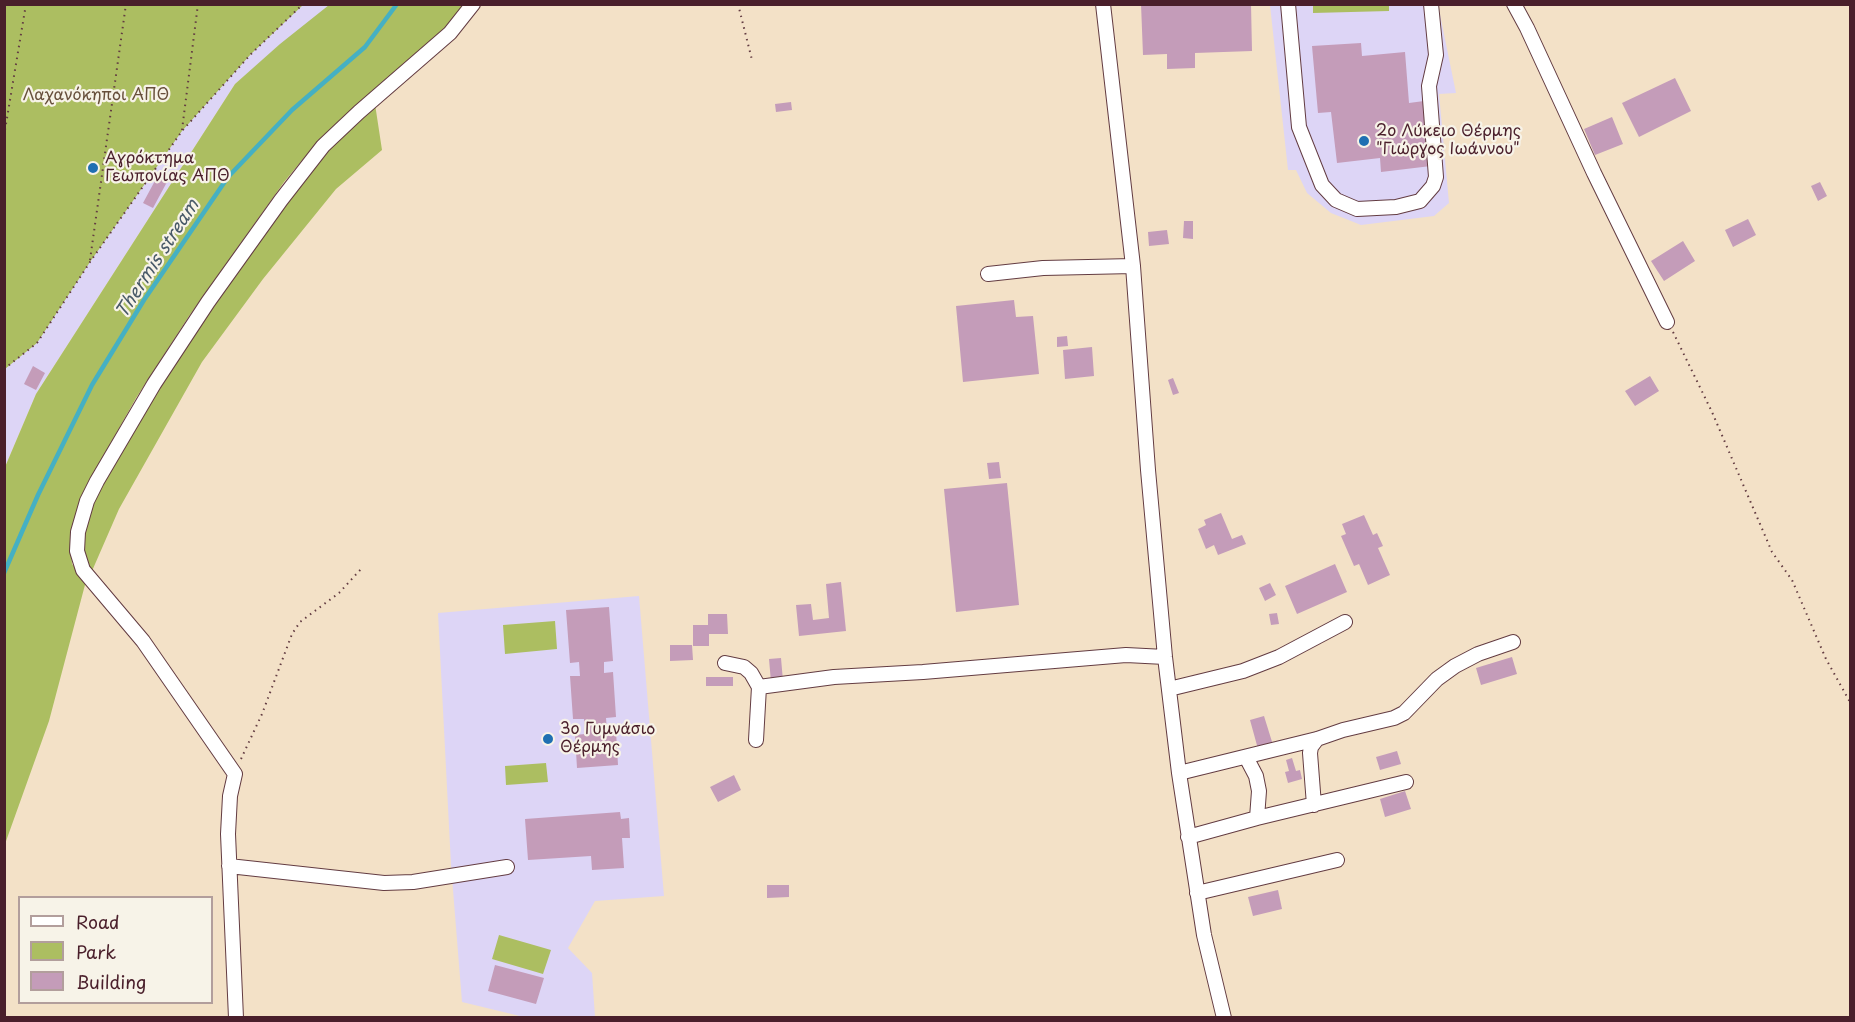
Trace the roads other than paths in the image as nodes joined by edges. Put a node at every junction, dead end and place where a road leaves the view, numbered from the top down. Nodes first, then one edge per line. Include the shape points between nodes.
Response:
1 (473, 4) edge
2 (1103, 4) edge
3 (1288, 4) edge
4 (1431, 4) edge
5 (1514, 4) edge
6 (1132, 266) junction
7 (988, 274) dead end
8 (1668, 322) road end
9 (1345, 622) dead end
10 (1513, 642) dead end
11 (1166, 657) junction
12 (725, 663) dead end
13 (759, 687) junction
14 (1169, 689) junction
15 (1317, 739) junction
16 (756, 740) dead end
17 (1246, 757) junction
18 (1179, 773) junction
19 (1406, 782) dead end
20 (1314, 805) junction
21 (1257, 818) junction
22 (1188, 837) junction
23 (1337, 860) dead end
24 (229, 866) junction
25 (507, 867) dead end
26 (1197, 893) junction
27 (236, 1017) edge
28 (1224, 1017) edge

1 - 24 street via 450,33 323,146 281,200 154,384 97,481 81,519 77,551 83,570 128,622 235,774 230,796
2 - 6 street
3 - 4 street via 1299,127 1322,185 1336,200 1357,209 1420,201 1433,186 1436,164 1429,86 1436,55
5 - 8 street
6 - 7 street
6 - 11 street
9 - 14 street via 1243,671
10 - 15 street via 1455,666 1394,718
11 - 13 street via 1126,655 834,677
11 - 14 street
12 - 13 street via 744,667
13 - 16 street
14 - 18 street
15 - 17 street
15 - 20 street via 1310,753
17 - 18 street
17 - 21 street via 1259,791
18 - 22 street
19 - 20 street
20 - 21 street
21 - 22 street
22 - 26 street
23 - 26 street
24 - 25 street via 384,883
24 - 27 street
26 - 28 street

